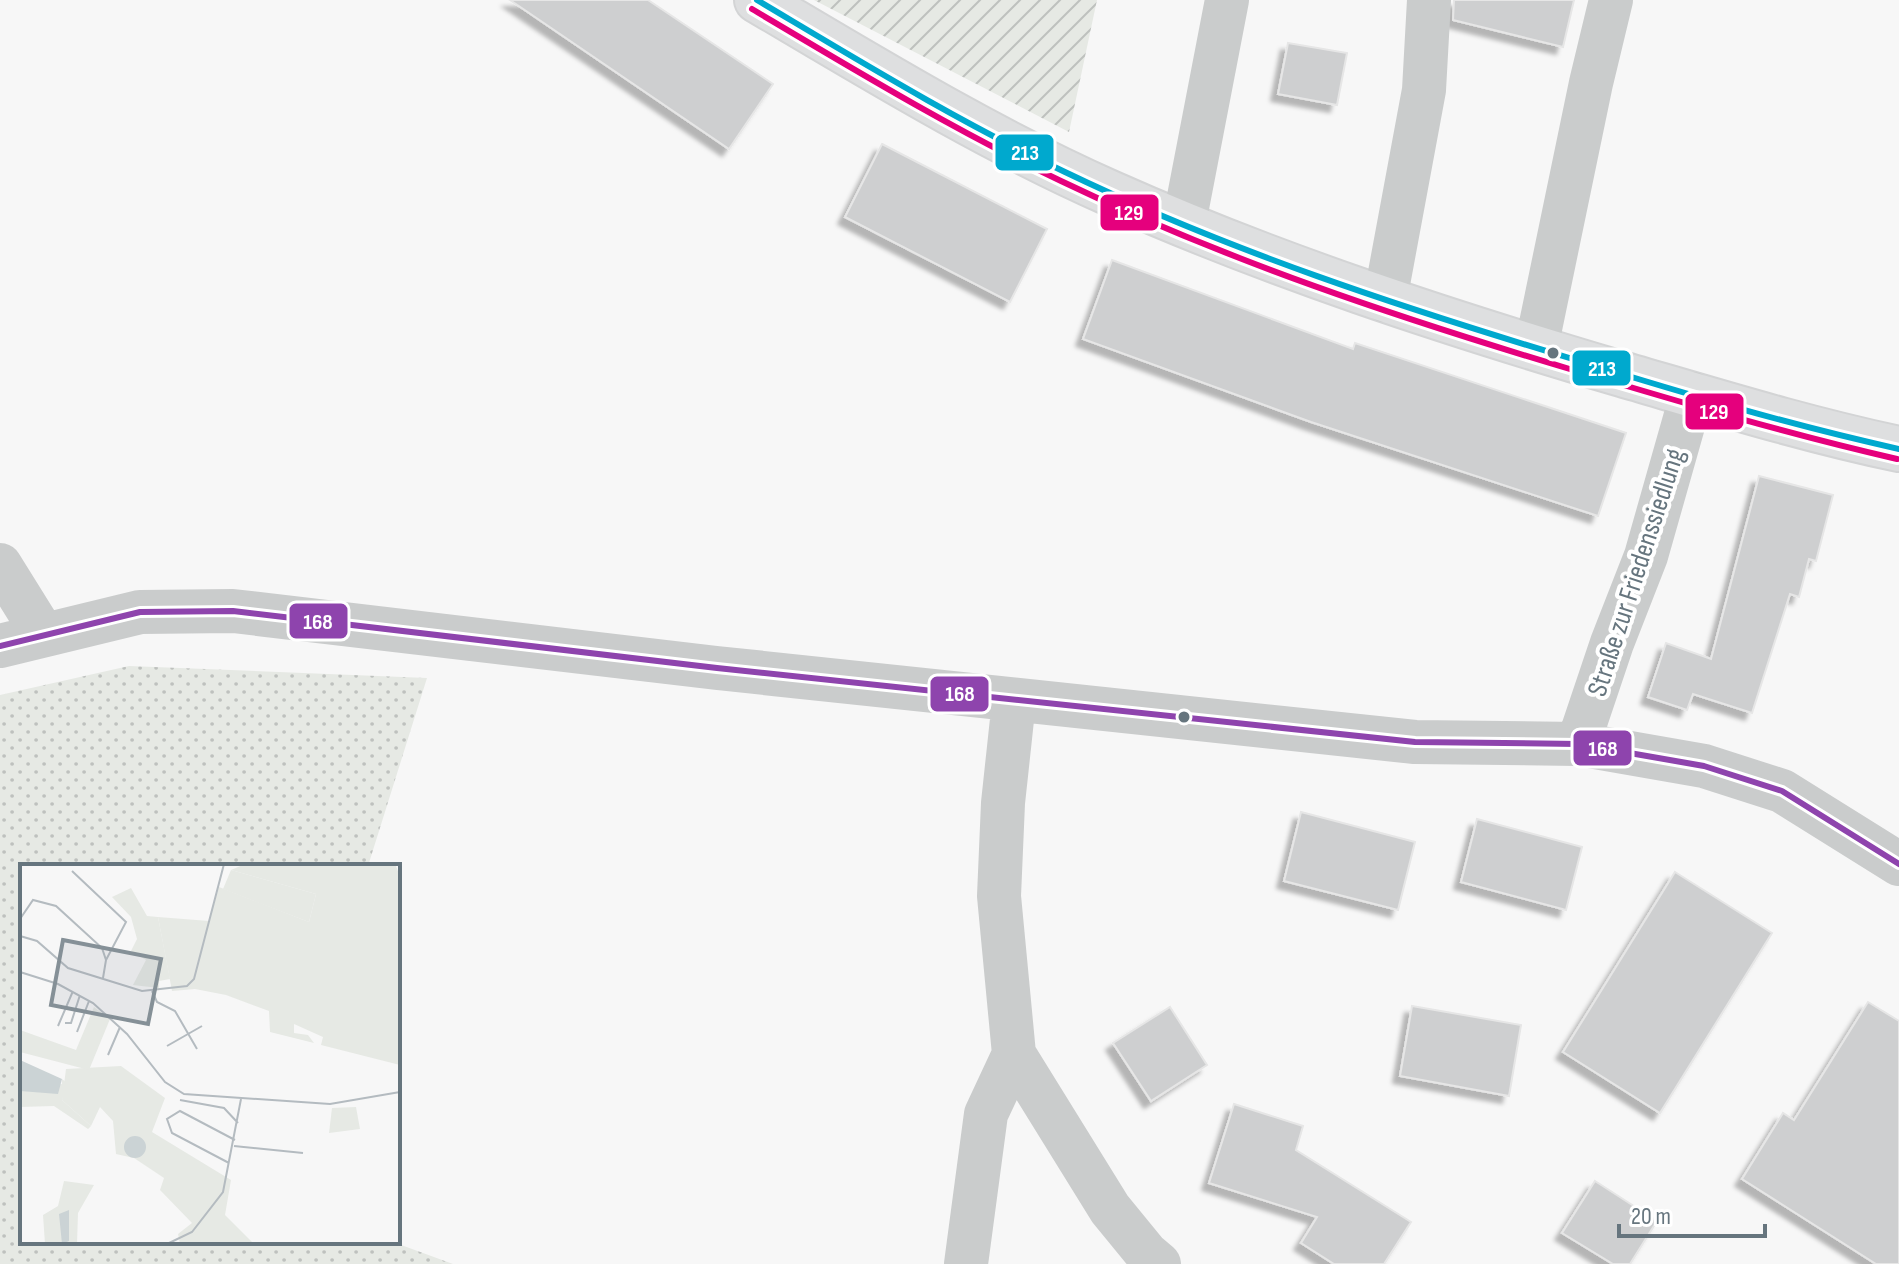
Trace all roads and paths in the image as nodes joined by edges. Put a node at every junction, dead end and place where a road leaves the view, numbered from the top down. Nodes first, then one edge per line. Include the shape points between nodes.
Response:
1 (757, 0) edge
2 (1227, 0) edge
3 (1429, 0) edge
4 (1611, 0) edge
5 (1184, 223) junction
6 (1385, 300) junction
7 (1536, 348) junction
8 (1692, 394) junction
9 (1899, 449) edge
10 (0, 565) edge
11 (43, 634) junction
12 (0, 646) edge
13 (1014, 701) junction
14 (1578, 744) junction
15 (1899, 864) edge
16 (1014, 1054) junction
17 (966, 1264) edge
18 (1159, 1264) edge

1 - 5 main road via 969,122 1109,193
2 - 5 street
3 - 6 street via 1424,90
4 - 7 street
5 - 6 main road
6 - 7 main road
7 - 8 main road
8 - 9 main road
8 - 14 street, Straße zur Friedenssiedlung via 1646,556
10 - 11 street
11 - 12 street
11 - 13 street via 140,612 233,611
13 - 14 street via 1415,742
13 - 16 street via 999,896
14 - 15 street via 1704,766 1782,791
16 - 17 street via 986,1114
16 - 18 street via 1110,1209

